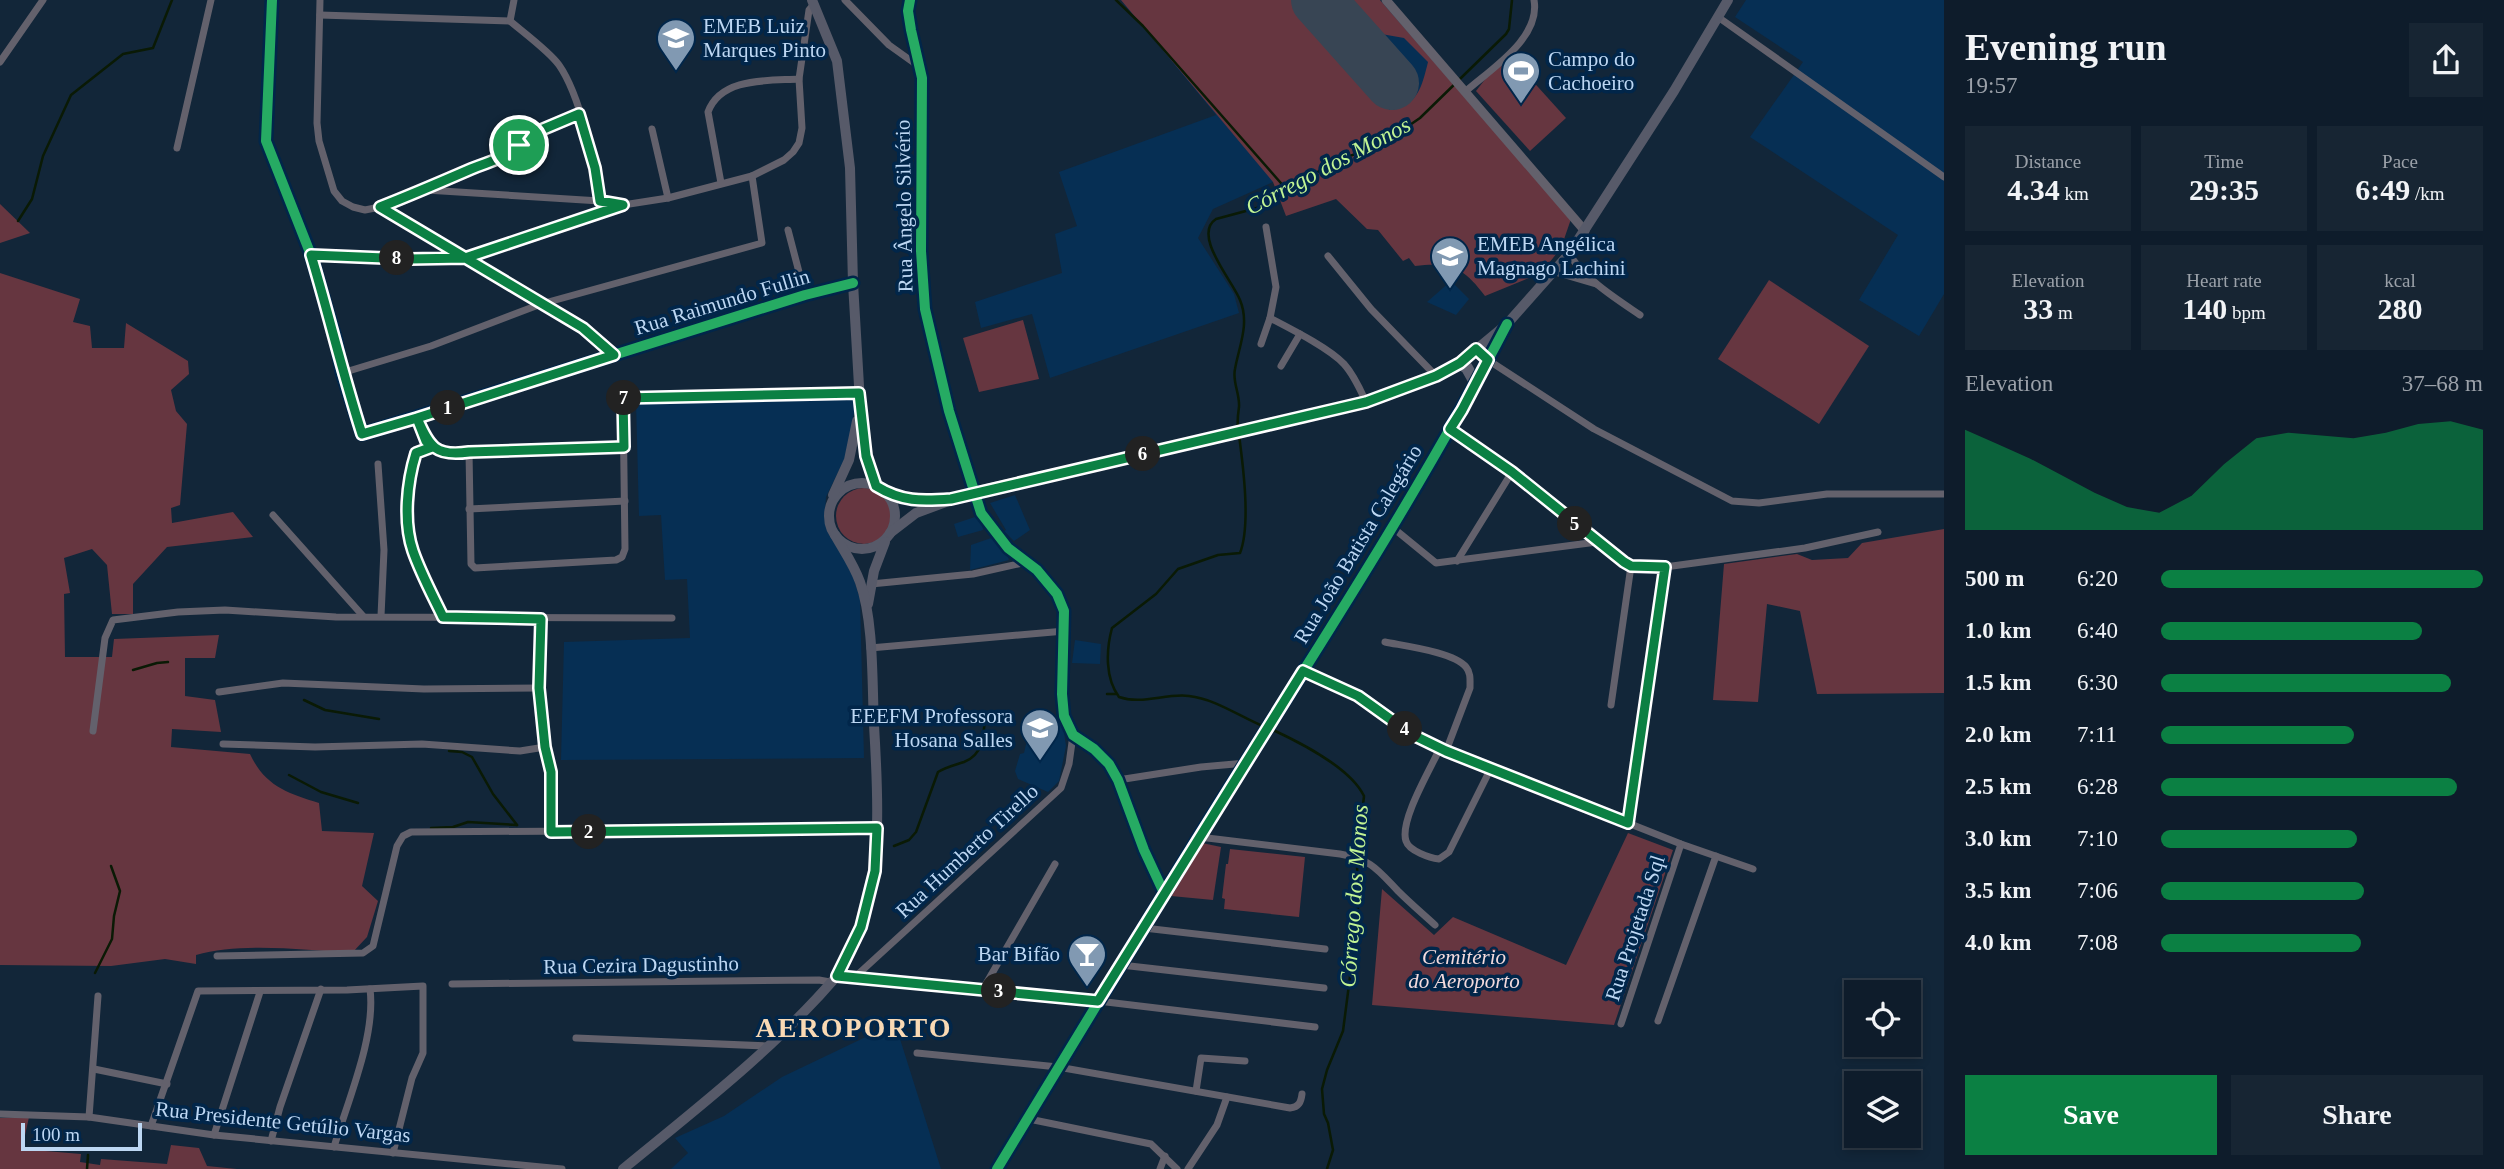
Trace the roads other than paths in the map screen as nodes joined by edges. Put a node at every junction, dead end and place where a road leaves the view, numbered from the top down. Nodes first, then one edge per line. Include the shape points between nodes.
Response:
1 (43, 0) edge
2 (211, 0) edge
3 (272, 0) edge
4 (320, 0) edge
5 (514, 0) edge
6 (845, 0) edge
7 (910, 0) edge
8 (1386, 0) edge
9 (1534, 0) edge
10 (1728, 0) edge
11 (813, 2) edge
12 (320, 15) junction
13 (1718, 17) junction
14 (510, 20) junction
15 (0, 62) edge
16 (917, 65) junction
17 (799, 79) junction
18 (1464, 89) junction
19 (579, 114) junction
20 (652, 129) dead end
21 (177, 148) dead end
22 (752, 177) junction
23 (1944, 177) edge
24 (721, 183) junction
25 (426, 190) junction
26 (668, 198) junction
27 (600, 201) junction
28 (623, 205) junction
29 (380, 207) junction
30 (1266, 227) dead end
31 (788, 230) dead end
32 (1585, 231) junction
33 (1569, 254) junction
34 (311, 255) junction
35 (1328, 256) dead end
36 (465, 258) junction
37 (1555, 272) junction
38 (853, 283) junction
39 (1597, 284) junction
40 (805, 295) junction
41 (541, 304) junction
42 (1640, 315) dead end
43 (1270, 318) junction
44 (1507, 324) junction
45 (1300, 334) junction
46 (1261, 344) dead end
47 (1476, 349) junction
48 (614, 355) junction
49 (1488, 360) junction
50 (1460, 363) junction
51 (1281, 366) dead end
52 (342, 373) junction
53 (1436, 376) junction
54 (1476, 384) junction
55 (859, 397) junction
56 (1366, 402) junction
57 (417, 418) junction
58 (1450, 429) junction
59 (432, 447) junction
60 (624, 447) junction
61 (469, 452) junction
62 (378, 464) dead end
63 (1512, 472) junction
64 (878, 487) junction
65 (973, 492) junction
66 (1944, 494) edge
67 (951, 499) junction
68 (625, 501) junction
69 (831, 505) junction
70 (469, 509) junction
71 (274, 515) dead end
72 (1392, 527) junction
73 (1878, 532) dead end
74 (835, 536) junction
75 (889, 536) junction
76 (1597, 542) junction
77 (1457, 561) junction
78 (1027, 562) junction
79 (1631, 566) junction
80 (1665, 567) junction
81 (871, 584) junction
82 (363, 616) junction
83 (381, 616) junction
84 (443, 617) junction
85 (672, 618) dead end
86 (541, 619) junction
87 (868, 620) junction
88 (1065, 631) junction
89 (1385, 642) dead end
90 (870, 649) junction
91 (1303, 671) junction
92 (539, 688) junction
93 (219, 692) dead end
94 (1611, 705) dead end
95 (93, 731) dead end
96 (1073, 735) junction
97 (223, 744) dead end
98 (545, 747) junction
99 (1443, 750) junction
100 (1246, 763) junction
101 (1490, 770) junction
102 (1118, 780) junction
103 (1628, 823) junction
104 (877, 828) junction
105 (551, 832) junction
106 (1199, 837) junction
107 (1681, 844) junction
108 (1716, 856) junction
109 (1055, 864) dead end
110 (1753, 869) dead end
111 (1164, 893) junction
112 (1435, 925) dead end
113 (1144, 928) junction
114 (1325, 949) dead end
115 (217, 956) dead end
116 (1121, 965) junction
117 (855, 977) junction
118 (834, 979) junction
119 (452, 984) dead end
120 (1324, 988) dead end
121 (321, 989) junction
122 (370, 989) junction
123 (983, 989) junction
124 (260, 992) junction
125 (98, 996) dead end
126 (1098, 1001) junction
127 (1657, 1021) dead end
128 (1621, 1024) dead end
129 (1315, 1027) dead end
130 (576, 1038) dead end
131 (766, 1046) junction
132 (917, 1053) dead end
133 (1245, 1061) dead end
134 (1058, 1067) junction
135 (94, 1069) junction
136 (167, 1084) junction
137 (1196, 1091) junction
138 (1302, 1094) dead end
139 (1227, 1097) junction
140 (0, 1114) edge
141 (89, 1117) junction
142 (1029, 1119) junction
143 (151, 1126) junction
144 (214, 1135) junction
145 (271, 1141) junction
146 (334, 1147) junction
147 (393, 1153) junction
148 (1165, 1156) junction
149 (562, 1169) edge
150 (623, 1169) edge
151 (997, 1169) edge
152 (1160, 1169) edge
153 (1177, 1169) edge
154 (1188, 1169) edge

1 - 15 street
2 - 21 street
3 - 34 street via 266,141
4 - 12 street
5 - 14 street
6 - 16 street via 889,45
7 - 16 street, Rua Ângelo Silvério
8 - 18 street
9 - 18 street via 1532,26 1523,40
10 - 13 main road
11 - 17 street
11 - 38 main road via 837,61 850,168
12 - 14 street
12 - 29 street via 317,123 334,191 353,207
13 - 23 street
13 - 32 main road
14 - 19 street via 558,63
16 - 65 street, Rua Ângelo Silvério via 922,78 925,309
17 - 22 street via 799,143 784,160
17 - 24 street via 738,85 712,101 708,112
18 - 32 street
19 - 25 street via 534,133 506,156
19 - 27 street
20 - 26 street
22 - 24 street
22 - 41 street via 762,243
24 - 26 street
25 - 27 street
25 - 29 street
26 - 28 street
27 - 28 street
28 - 36 street
29 - 36 street
30 - 43 street via 1276,287
31 - 40 street
32 - 33 main road
33 - 37 main road
33 - 39 street
34 - 36 street
34 - 52 street
35 - 53 street
36 - 41 street
37 - 39 street
37 - 44 main road
38 - 40 street, Rua Raimundo Fullin
38 - 55 main road
39 - 42 street
40 - 48 street, Rua Raimundo Fullin
41 - 48 street via 583,328
41 - 52 street via 431,346
43 - 45 street
43 - 46 street
44 - 47 main road
44 - 49 street, Rua João Batista Calegário
45 - 51 street
45 - 56 street via 1343,363
47 - 49 street
47 - 50 main road
48 - 57 street, Rua Raimundo Fullin
49 - 54 street, Rua João Batista Calegário
49 - 66 street via 1594,429 1732,500 1759,503 1827,495
50 - 53 main road
50 - 54 main road
52 - 57 street, Rua Raimundo Fullin via 362,434
53 - 56 main road
54 - 58 street, Rua João Batista Calegário
55 - 60 street via 623,398
55 - 64 main road via 866,456
55 - 69 main road via 849,460
56 - 65 main road
57 - 59 street
58 - 63 street
58 - 72 street, Rua João Batista Calegário
59 - 61 street via 455,454
59 - 84 street via 416,453 408,525 413,550
60 - 61 street
60 - 68 street
61 - 70 street
62 - 83 street via 384,550
63 - 76 street
63 - 77 street
64 - 67 main road via 915,501
64 - 69 main road via 852,484
64 - 75 main road via 894,509
65 - 67 main road
65 - 78 street, Rua Ângelo Silvério via 989,525
67 - 75 main road via 916,513
68 - 70 street
68 - 70 street via 625,549 616,560 475,568 471,564
69 - 74 main road
71 - 82 street
72 - 77 street via 1436,563
72 - 91 street, Rua João Batista Calegário
73 - 80 street via 1805,548
74 - 75 main road via 857,549 876,546
74 - 87 main road via 861,584
75 - 81 main road
76 - 77 street
76 - 79 street
78 - 81 street via 973,574
78 - 88 street, Rua Ângelo Silvério via 1057,594
79 - 80 street
79 - 94 street
80 - 103 street
81 - 87 main road
82 - 83 street
82 - 95 street via 225,610 113,620 105,638
83 - 84 street
84 - 86 street
85 - 86 street
86 - 92 street
87 - 90 main road
88 - 90 street
88 - 96 street, Rua Ângelo Silvério via 1062,695 1064,716
89 - 99 street via 1452,657 1467,668 1470,688
90 - 104 main road
91 - 99 street via 1358,696 1411,734
91 - 100 street, Rua João Batista Calegário
92 - 93 street via 296,683
92 - 98 street
96 - 102 street via 1101,757
96 - 117 street, Rua Humberto Tirello via 1061,788
97 - 98 street via 422,744 520,751
98 - 105 street via 551,772
99 - 101 street
99 - 101 street via 1406,827 1406,844 1432,858 1449,852
100 - 102 street
100 - 106 street, Rua João Batista Calegário
101 - 103 street
102 - 111 street
103 - 107 street
104 - 105 street
104 - 118 main road via 875,871 861,927
105 - 115 street via 411,831 397,846 373,946 363,953
106 - 111 street, Rua João Batista Calegário
106 - 112 street via 1363,859
107 - 108 street
107 - 128 street, Rua Projetada Sql
108 - 110 street
108 - 127 street
109 - 123 street
111 - 113 street, Rua João Batista Calegário
113 - 114 street
113 - 116 street, Rua João Batista Calegário
116 - 120 street
116 - 126 street, Rua João Batista Calegário
117 - 118 street, Rua Cezira Dagustinho
117 - 123 street, Rua Cezira Dagustinho
118 - 119 street, Rua Cezira Dagustinho
118 - 131 main road
121 - 122 street
121 - 124 street
121 - 145 street
122 - 146 street via 369,1030
122 - 147 street via 423,986 423,1054 412,1078
123 - 126 street, Rua Cezira Dagustinho
124 - 136 street via 198,991
124 - 144 street
125 - 135 street
126 - 129 street, Rua Cezira Dagustinho
126 - 134 street, Rua João Batista Calegário
130 - 131 street
131 - 150 main road
132 - 134 street
133 - 137 street via 1201,1058
134 - 137 street
134 - 142 street, Rua João Batista Calegário
135 - 136 street
135 - 141 street
136 - 143 street
137 - 139 street
138 - 139 street via 1301,1102 1290,1108
139 - 154 street via 1217,1125
140 - 141 street, Rua Presidente Getúlio Vargas
141 - 143 street, Rua Presidente Getúlio Vargas
142 - 148 street via 1141,1141
142 - 151 street, Rua João Batista Calegário
143 - 144 street, Rua Presidente Getúlio Vargas
144 - 145 street, Rua Presidente Getúlio Vargas
145 - 146 street, Rua Presidente Getúlio Vargas
146 - 147 street, Rua Presidente Getúlio Vargas
147 - 149 street, Rua Presidente Getúlio Vargas
148 - 152 street
148 - 153 street

